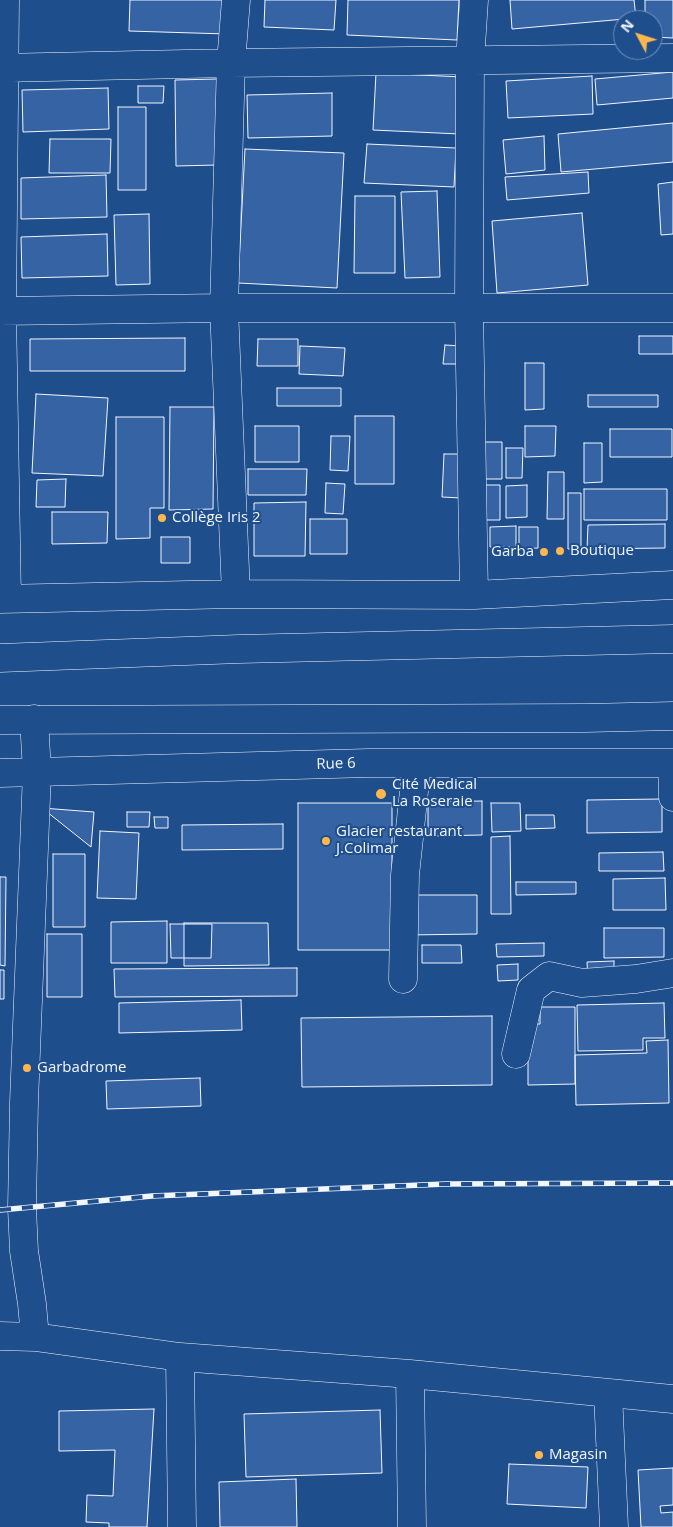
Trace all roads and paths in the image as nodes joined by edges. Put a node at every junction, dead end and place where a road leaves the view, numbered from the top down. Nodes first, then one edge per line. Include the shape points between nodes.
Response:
1 (5, 0) edge
2 (236, 0) edge
3 (474, 0) edge
4 (673, 58) edge
5 (470, 61) junction
6 (231, 63) junction
7 (2, 68) edge
8 (224, 308) junction
9 (468, 308) junction
10 (673, 308) edge
11 (1, 311) edge
12 (673, 585) edge
13 (236, 594) junction
14 (474, 595) junction
15 (3, 599) edge
16 (673, 639) edge
17 (0, 658) edge
18 (673, 716) edge
19 (0, 720) edge
20 (34, 720) junction
21 (417, 763) junction
22 (672, 763) edge
23 (37, 772) junction
24 (0, 773) edge
25 (673, 797) edge
26 (673, 973) edge
27 (403, 979) dead end
28 (516, 1054) dead end
29 (0, 1336) edge
30 (35, 1337) junction
31 (180, 1357) junction
32 (410, 1374) junction
33 (608, 1394) junction
34 (673, 1399) edge
35 (182, 1527) edge
36 (412, 1527) edge
37 (614, 1527) edge

1 - 7 street
2 - 6 street
3 - 5 street
4 - 5 street
5 - 6 street
5 - 9 street
6 - 7 street
6 - 8 street
7 - 11 street
8 - 9 street
8 - 11 street
8 - 13 street
9 - 10 street
9 - 14 street
11 - 15 street
12 - 14 street
13 - 14 street
13 - 15 street
16 - 17 street
18 - 20 street
19 - 20 street
20 - 23 street
21 - 22 street, Rue 6
21 - 23 street, Rue 6
21 - 27 street via 405,875
22 - 25 street
23 - 24 street, Rue 6
23 - 30 street via 22,1208
26 - 28 street via 582,983 550,976 532,990
29 - 30 street
30 - 31 street
31 - 32 street
31 - 35 street
32 - 33 street
32 - 36 street
33 - 34 street
33 - 37 street

